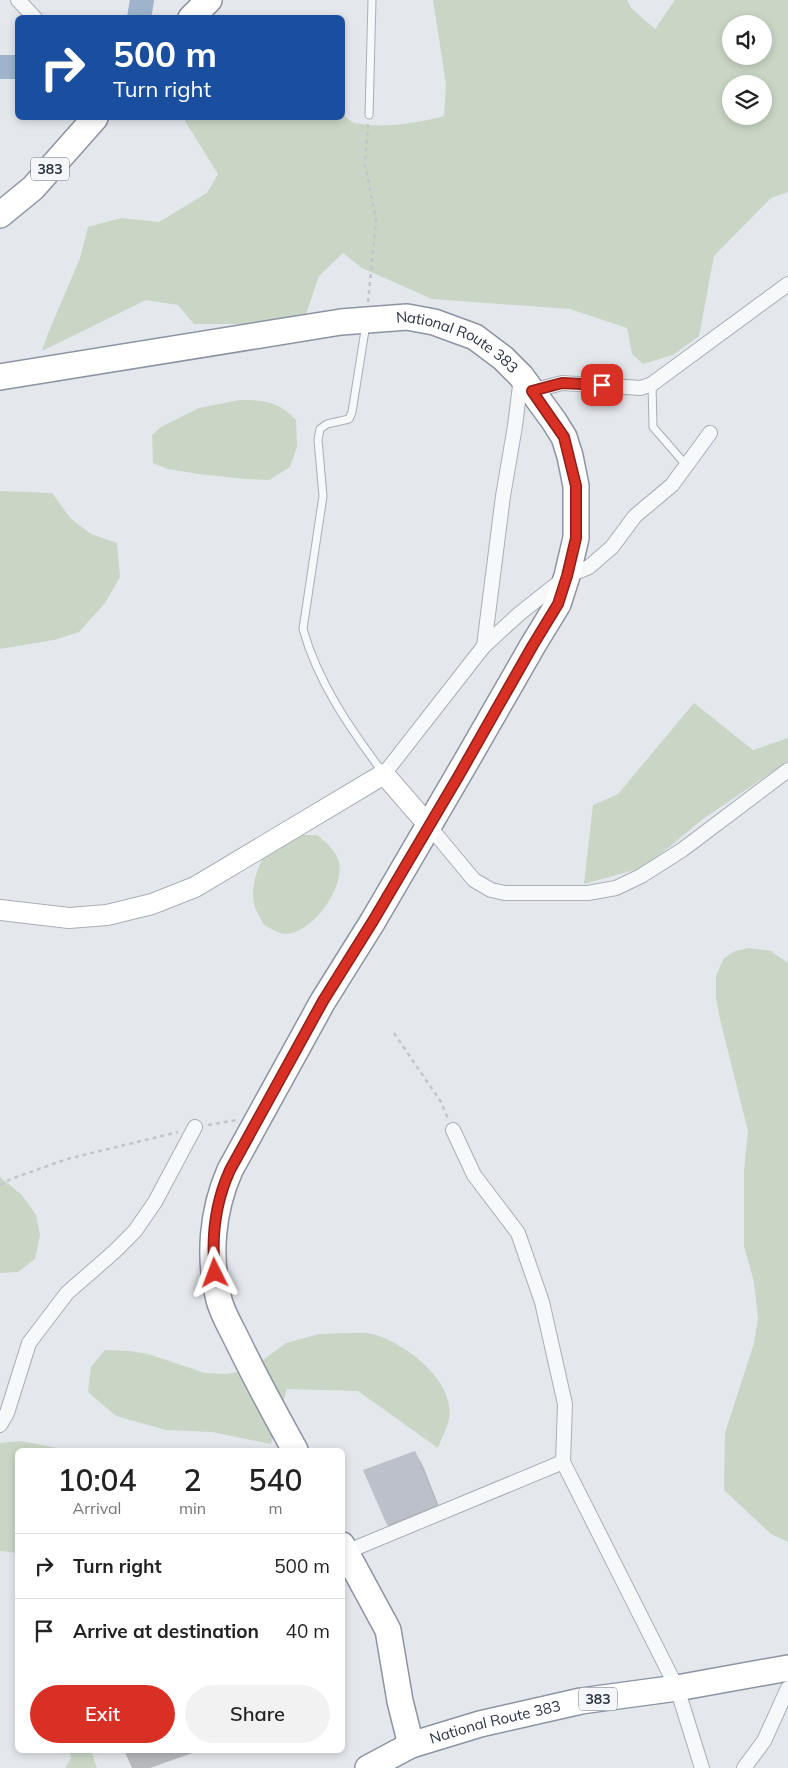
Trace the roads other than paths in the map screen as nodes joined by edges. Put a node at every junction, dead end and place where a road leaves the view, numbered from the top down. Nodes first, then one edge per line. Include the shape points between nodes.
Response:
1 (18, 0) edge
2 (209, 0) edge
3 (372, 0) edge
4 (32, 15) edge
5 (194, 15) edge
6 (369, 115) road end
7 (93, 120) edge
8 (0, 215) edge
9 (788, 284) edge
10 (366, 321) junction
11 (0, 377) edge
12 (527, 384) junction
13 (652, 384) junction
14 (710, 433) dead end
15 (686, 466) junction
16 (567, 576) junction
17 (484, 646) junction
18 (788, 770) edge
19 (384, 774) junction
20 (429, 826) junction
21 (0, 910) edge
22 (195, 1128) road end
23 (452, 1130) road end
24 (0, 1425) edge
25 (294, 1448) edge
26 (563, 1462) junction
27 (345, 1548) edge
28 (345, 1550) edge
29 (788, 1668) edge
30 (677, 1688) junction
31 (788, 1688) edge
32 (411, 1745) junction
33 (368, 1768) edge
34 (702, 1768) edge
35 (744, 1768) edge

1 - 4 street
2 - 5 highway
3 - 6 lane
7 - 8 highway, 383 via 33,188
9 - 13 street
10 - 11 highway, National Route 383 via 341,322
10 - 12 highway, National Route 383 via 406,317 434,322 475,337 503,358
10 - 19 lane via 352,412 349,419 320,429 323,496 303,629 324,682 350,728
12 - 13 street via 641,388
12 - 16 highway, National Route 383 via 564,437 576,486 576,538
12 - 17 street via 515,426 503,496
13 - 15 lane via 654,427
14 - 15 street
15 - 16 street via 672,485 635,516 612,547 589,567
16 - 17 street
16 - 20 highway, National Route 383 via 558,604
17 - 19 street
18 - 20 street via 642,876 616,888 588,893 504,893 491,890 474,880
19 - 20 street
19 - 21 street via 195,886 152,904 69,918
20 - 25 highway, National Route 383 via 323,1001 230,1170 214,1222 213,1259 223,1310
22 - 24 street via 155,1202 135,1231 67,1293 29,1343 7,1413
23 - 26 street via 474,1175 518,1233 542,1302 565,1404
26 - 27 street
26 - 30 street
28 - 32 highway, National Route 383 via 388,1630
29 - 30 highway, National Route 383 / 383
30 - 32 highway, National Route 383 / 383 via 581,1702 480,1724
30 - 34 street
31 - 35 street via 764,1741
32 - 33 highway, National Route 383 / 383

